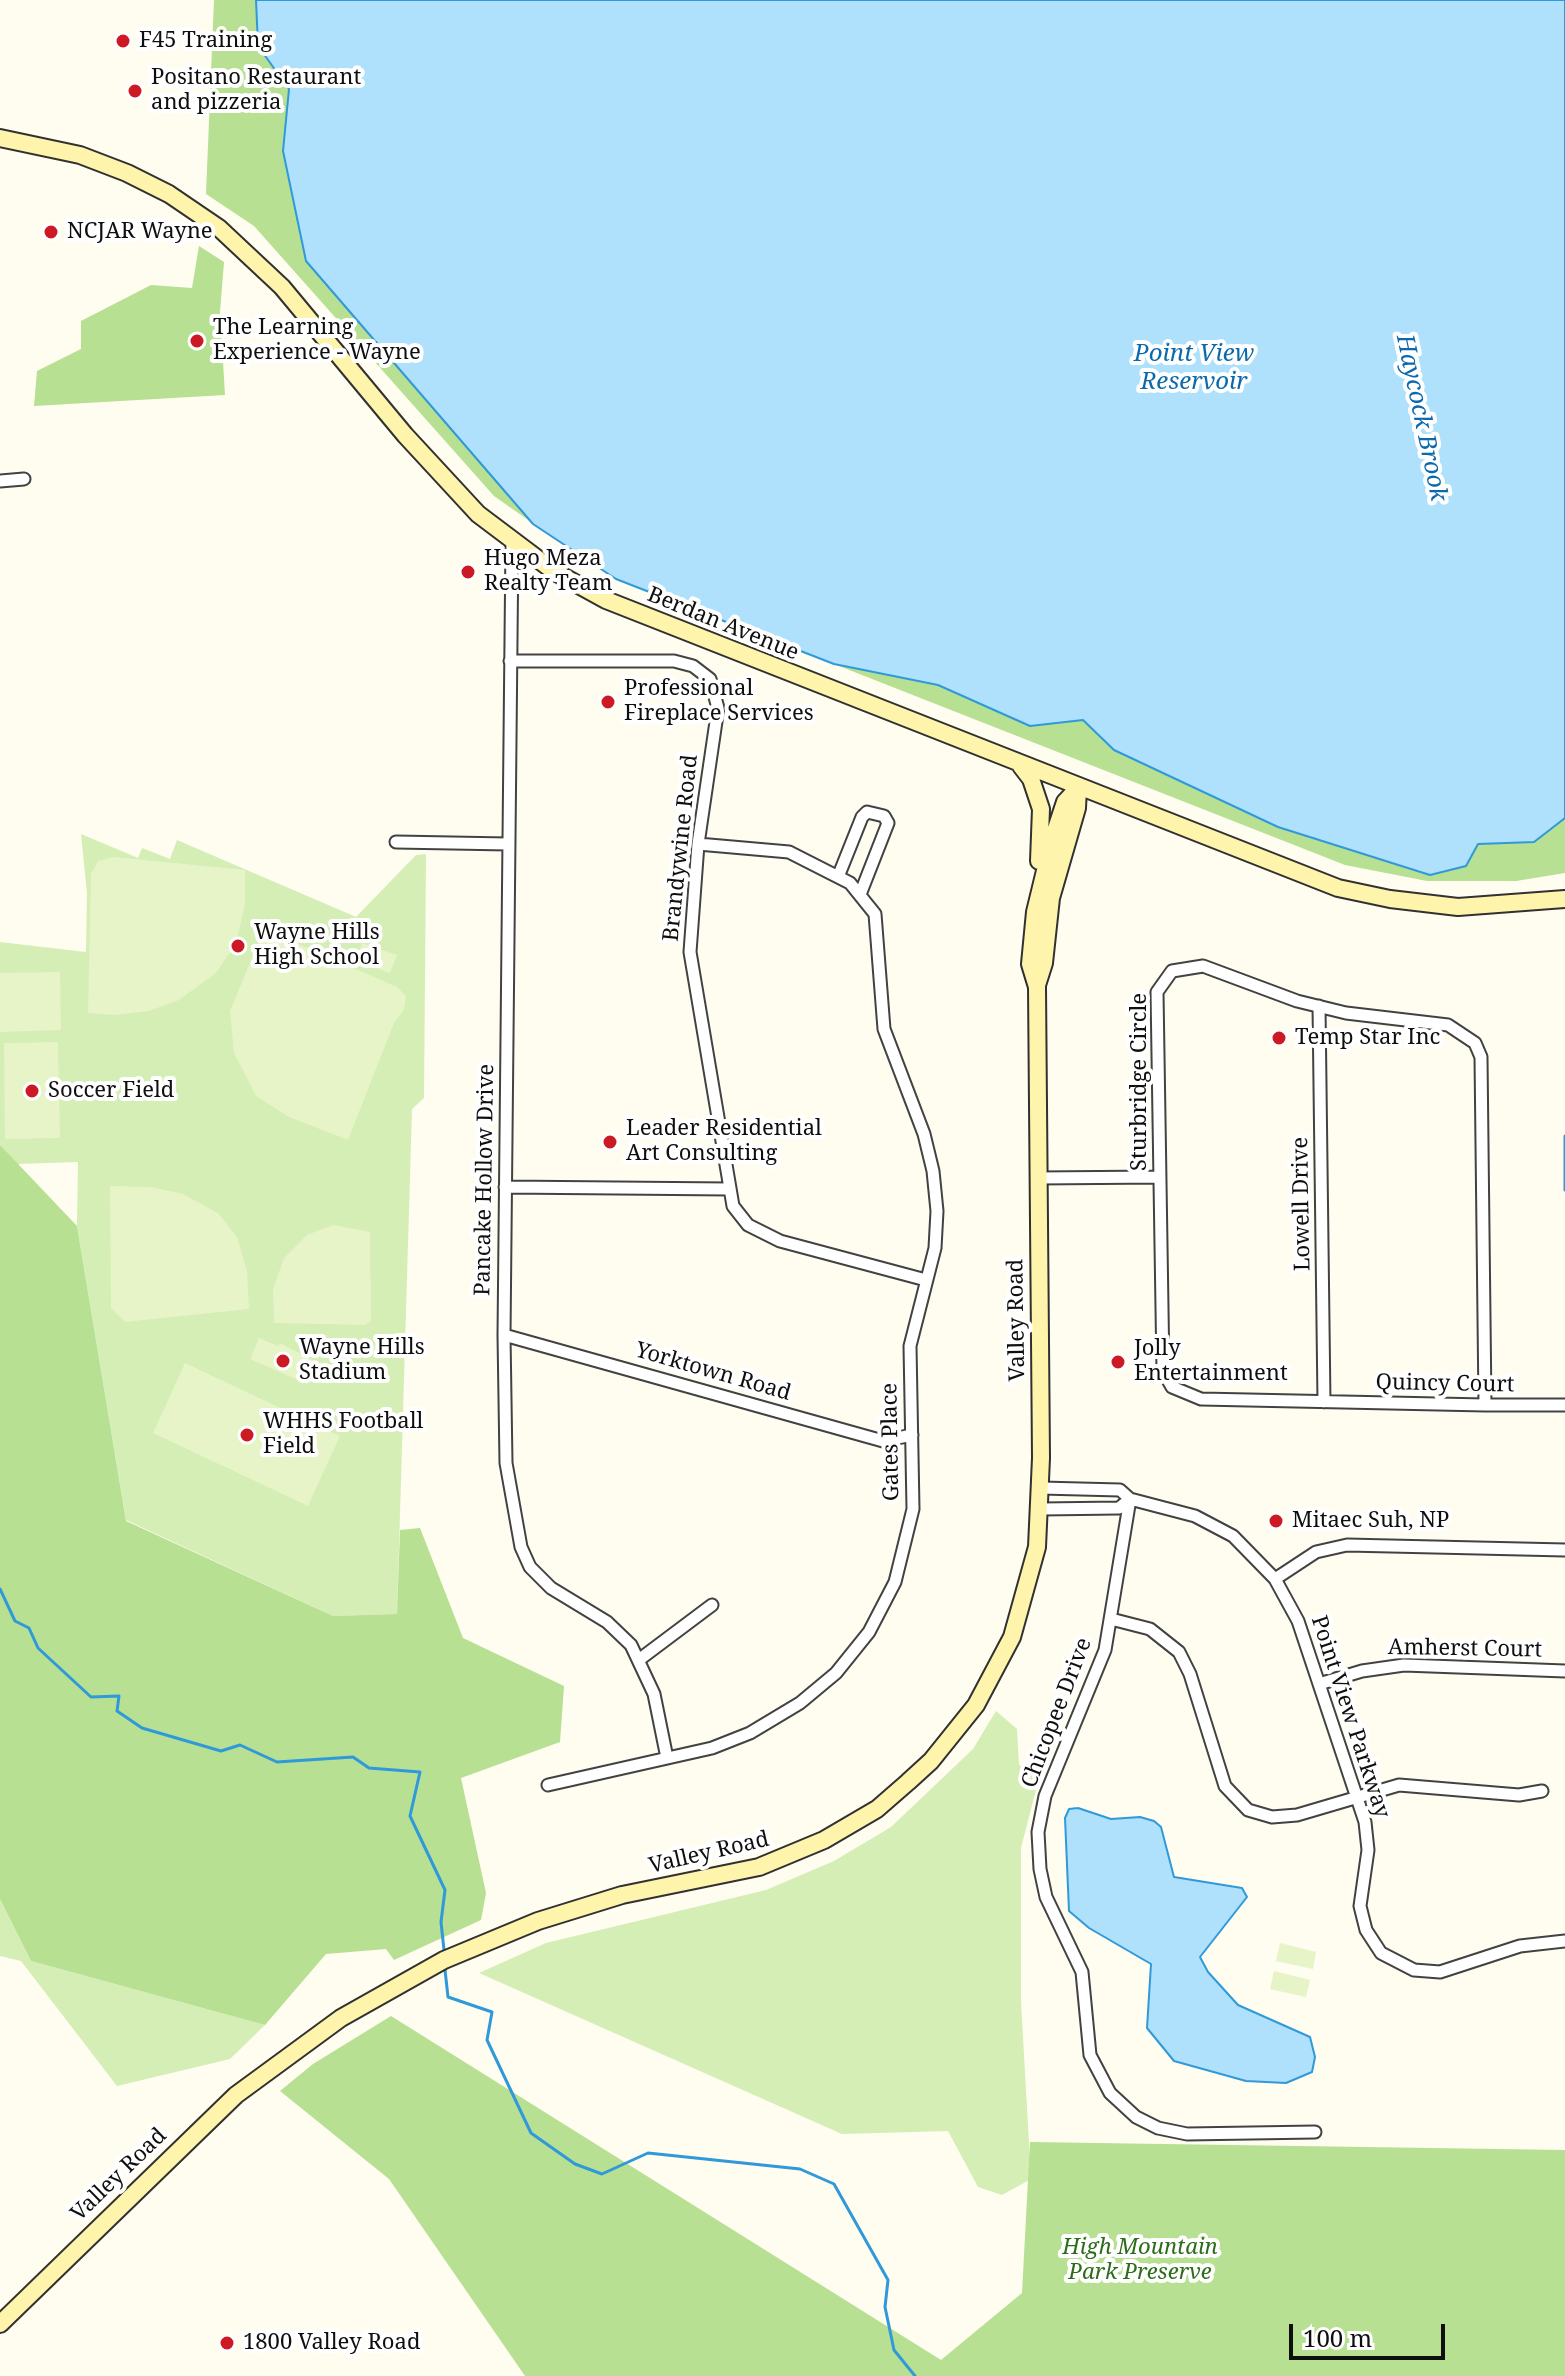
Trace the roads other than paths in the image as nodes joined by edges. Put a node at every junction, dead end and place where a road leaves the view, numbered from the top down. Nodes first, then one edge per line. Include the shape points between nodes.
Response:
1 (0, 138) edge
2 (24, 479) dead end
3 (0, 481) edge
4 (512, 541) junction
5 (510, 661) junction
6 (1020, 765) junction
7 (1078, 788) junction
8 (396, 842) dead end
9 (508, 844) junction
10 (698, 844) junction
11 (838, 877) junction
12 (861, 892) junction
13 (1565, 899) edge
14 (1035, 912) junction
15 (1037, 987) junction
16 (1319, 1006) junction
17 (1160, 1177) junction
18 (1037, 1178) junction
19 (505, 1187) junction
20 (729, 1189) junction
21 (926, 1280) junction
22 (504, 1335) junction
23 (1324, 1402) junction
24 (1485, 1405) junction
25 (1565, 1405) edge
26 (912, 1435) junction
27 (1041, 1488) junction
28 (1130, 1499) junction
29 (1041, 1509) junction
30 (1565, 1550) edge
31 (1275, 1579) junction
32 (712, 1605) dead end
33 (1111, 1619) junction
34 (640, 1659) junction
35 (1565, 1671) edge
36 (1319, 1684) junction
37 (667, 1758) junction
38 (548, 1785) dead end
39 (1542, 1791) dead end
40 (1357, 1798) junction
41 (1565, 1941) edge
42 (1315, 2132) dead end
43 (0, 2324) edge

1 - 4 main road, Berdan Avenue via 80,155 127,173 219,228 282,287 451,487
2 - 3 street
4 - 5 street, Pancake Hollow Drive
4 - 6 main road, Berdan Avenue via 555,572 626,609
5 - 9 street, Pancake Hollow Drive
5 - 10 street, Brandywine Road via 674,661 702,671 715,687 718,708
6 - 7 main road, Berdan Avenue
6 - 14 main road via 1041,809
7 - 13 main road, Berdan Avenue via 1338,888 1458,907
7 - 14 main road, Valley Road via 1059,819
7 - 15 main road, Valley Road via 1051,898
8 - 9 street
9 - 19 street, Pancake Hollow Drive
10 - 11 street via 778,849
10 - 20 street, Brandywine Road via 690,952
11 - 12 street
11 - 12 street via 862,817 867,812 884,816 888,823
12 - 21 street, Gates Place via 878,925 884,1029 933,1171 938,1230
14 - 15 main road, Valley Road via 1030,964
15 - 18 main road, Valley Road
16 - 17 street, Sturbridge Circle via 1203,966 1181,967 1165,977 1157,992
16 - 23 street, Lowell Drive
16 - 24 street, Sturbridge Circle via 1448,1025 1468,1035 1480,1051
17 - 18 street
17 - 23 street, Sturbridge Circle via 1166,1380 1180,1393 1201,1399
18 - 27 main road, Valley Road
19 - 20 street
19 - 22 street, Pancake Hollow Drive
20 - 21 street, Brandywine Road via 739,1216 759,1232
21 - 26 street, Gates Place via 910,1346
22 - 26 street, Yorktown Road via 883,1441
22 - 34 street, Pancake Hollow Drive via 506,1463 524,1555 540,1578 607,1622
23 - 24 street, Quincy Court
24 - 25 street, Quincy Court
26 - 37 street, Gates Place via 913,1509 904,1555 883,1608 854,1653 822,1686 776,1719 712,1748
27 - 28 street, Point View Parkway via 1120,1490
27 - 29 main road, Valley Road
28 - 29 street via 1119,1508
28 - 31 street, Point View Parkway via 1195,1516 1233,1536
28 - 33 street, Chicopee Drive
29 - 43 main road, Valley Road via 1024,1604 996,1672 931,1761 877,1809 824,1840 759,1867 622,1895 538,1921 444,1960 377,1996 300,2044 236,2095
30 - 31 street via 1347,1545 1316,1552
31 - 36 street, Point View Parkway via 1298,1621
32 - 34 street
33 - 40 street via 1150,1629 1179,1652 1225,1786 1238,1803 1260,1814 1285,1817
33 - 42 street, Chicopee Drive via 1099,1672 1045,1796 1038,1847 1046,1897 1082,1972 1095,2070 1122,2105 1158,2128 1187,2134
34 - 37 street, Pancake Hollow Drive via 654,1694
35 - 36 street, Amherst Court via 1404,1665
36 - 40 street, Point View Parkway
37 - 38 street, Gates Place
39 - 40 street via 1519,1795 1416,1784
40 - 41 street, Point View Parkway via 1368,1850 1360,1892 1363,1920 1373,1943 1391,1961 1440,1972 1520,1946

